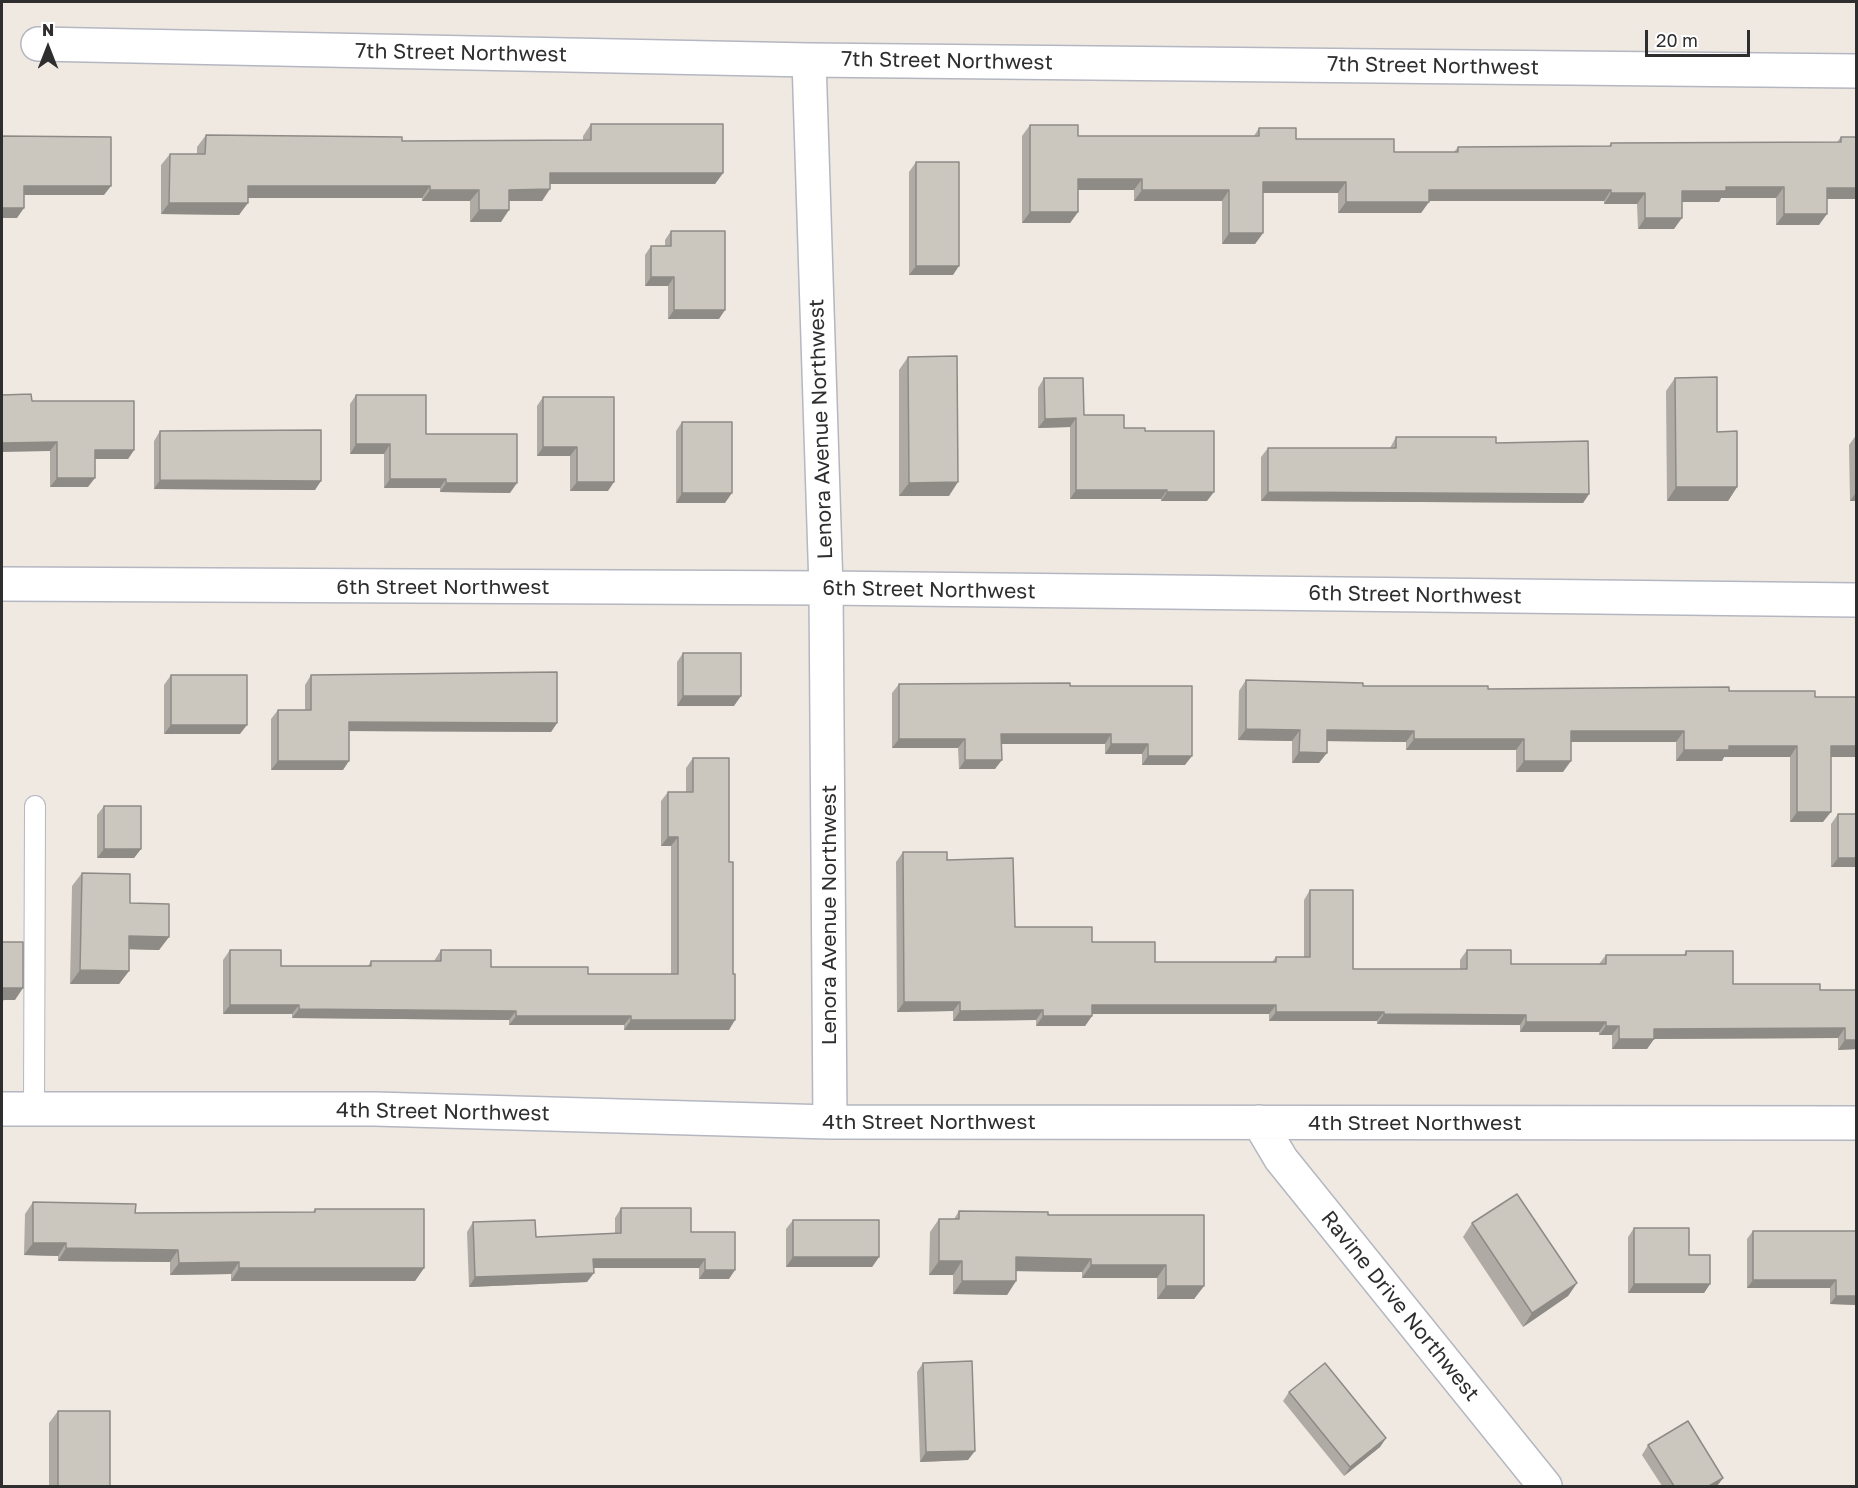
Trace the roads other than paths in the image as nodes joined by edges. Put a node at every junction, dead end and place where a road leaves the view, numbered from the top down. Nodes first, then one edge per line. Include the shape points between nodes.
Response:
1 (38, 44) dead end
2 (809, 60) junction
3 (1857, 70) edge
4 (2, 584) edge
5 (826, 588) junction
6 (1857, 600) edge
7 (35, 806) dead end
8 (2, 1109) edge
9 (34, 1109) junction
10 (830, 1122) junction
11 (1260, 1122) junction
12 (1857, 1123) edge
13 (1545, 1486) edge

1 - 2 street, 7th Street Northwest
2 - 3 street, 7th Street Northwest
2 - 5 street, Lenora Avenue Northwest
4 - 5 street, 6th Street Northwest
5 - 6 street, 6th Street Northwest
5 - 10 street, Lenora Avenue Northwest
7 - 9 lane
8 - 9 street, 4th Street Northwest
9 - 10 street, 4th Street Northwest via 375,1109
10 - 11 street, 4th Street Northwest
11 - 12 street, 4th Street Northwest
11 - 13 street, Ravine Drive Northwest via 1281,1159

